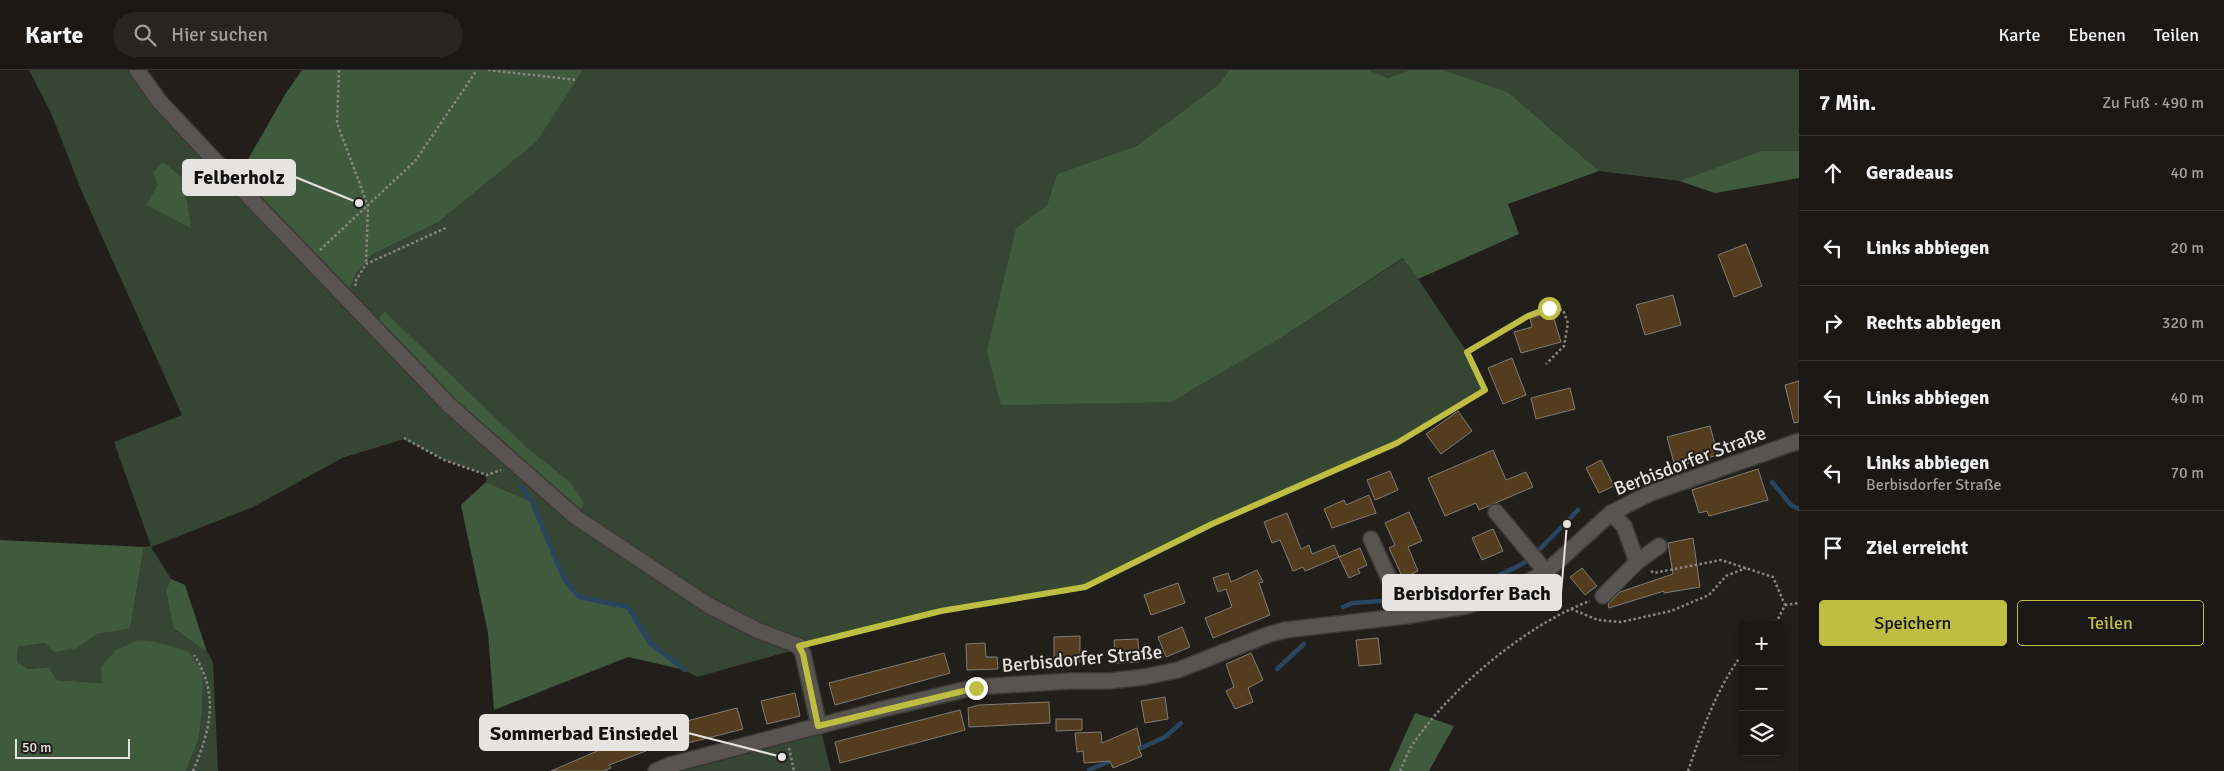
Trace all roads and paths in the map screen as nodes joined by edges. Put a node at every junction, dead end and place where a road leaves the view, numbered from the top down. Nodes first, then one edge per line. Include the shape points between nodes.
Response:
1 (137, 70) edge
2 (339, 70) edge
3 (477, 70) edge
4 (488, 70) edge
5 (577, 80) dead end
6 (368, 206) junction
7 (448, 227) dead end
8 (310, 260) junction
9 (366, 264) junction
10 (357, 308) junction
11 (1546, 364) dead end
12 (404, 438) dead end
13 (1799, 441) edge
14 (517, 464) junction
15 (1496, 512) dead end
16 (1611, 513) junction
17 (1371, 540) dead end
18 (1659, 546) dead end
19 (1637, 562) junction
20 (1748, 567) junction
21 (1546, 572) junction
22 (1603, 596) joint
23 (1799, 604) edge
24 (1785, 605) junction
25 (1570, 608) junction
26 (1406, 616) junction
27 (1777, 621) edge
28 (799, 646) junction
29 (194, 655) dead end
30 (1739, 658) edge
31 (818, 726) junction
32 (786, 734) junction
33 (193, 771) edge
34 (656, 771) edge
35 (794, 771) edge
36 (1400, 771) edge
37 (1688, 771) edge

1 - 8 street via 160,102
2 - 6 path via 338,123
3 - 6 path via 415,161
4 - 5 path
6 - 8 path
6 - 9 path
7 - 9 path
8 - 10 street
9 - 10 path via 355,282
10 - 14 street via 450,406
11 - 28 path via 1564,346 1568,324 1563,310 1549,308 1528,316 1467,352 1485,390 1397,443 1212,524 1085,587 941,611
12 - 14 path via 444,460 487,475
13 - 16 street, Berbisdorfer Straße via 1651,493
14 - 28 street via 577,518 708,605 757,630
15 - 21 street
16 - 19 street via 1624,526
16 - 21 street, Berbisdorfer Straße
17 - 26 street
18 - 19 street
19 - 20 path via 1654,573 1721,560
19 - 22 street
20 - 24 path via 1773,577
20 - 25 path via 1726,576 1709,595 1671,611 1621,622 1598,620
21 - 26 street, Berbisdorfer Straße via 1501,596 1466,606
22 - 25 path
23 - 24 path
24 - 27 path
25 - 36 path via 1510,646 1473,678 1416,740
26 - 31 street, Berbisdorfer Straße via 1285,630 1178,670 1144,677 976,688
28 - 31 street
29 - 33 path via 204,670 210,719
30 - 37 path via 1726,675
31 - 32 street, Berbisdorfer Straße
32 - 34 street, Berbisdorfer Straße
32 - 35 path

